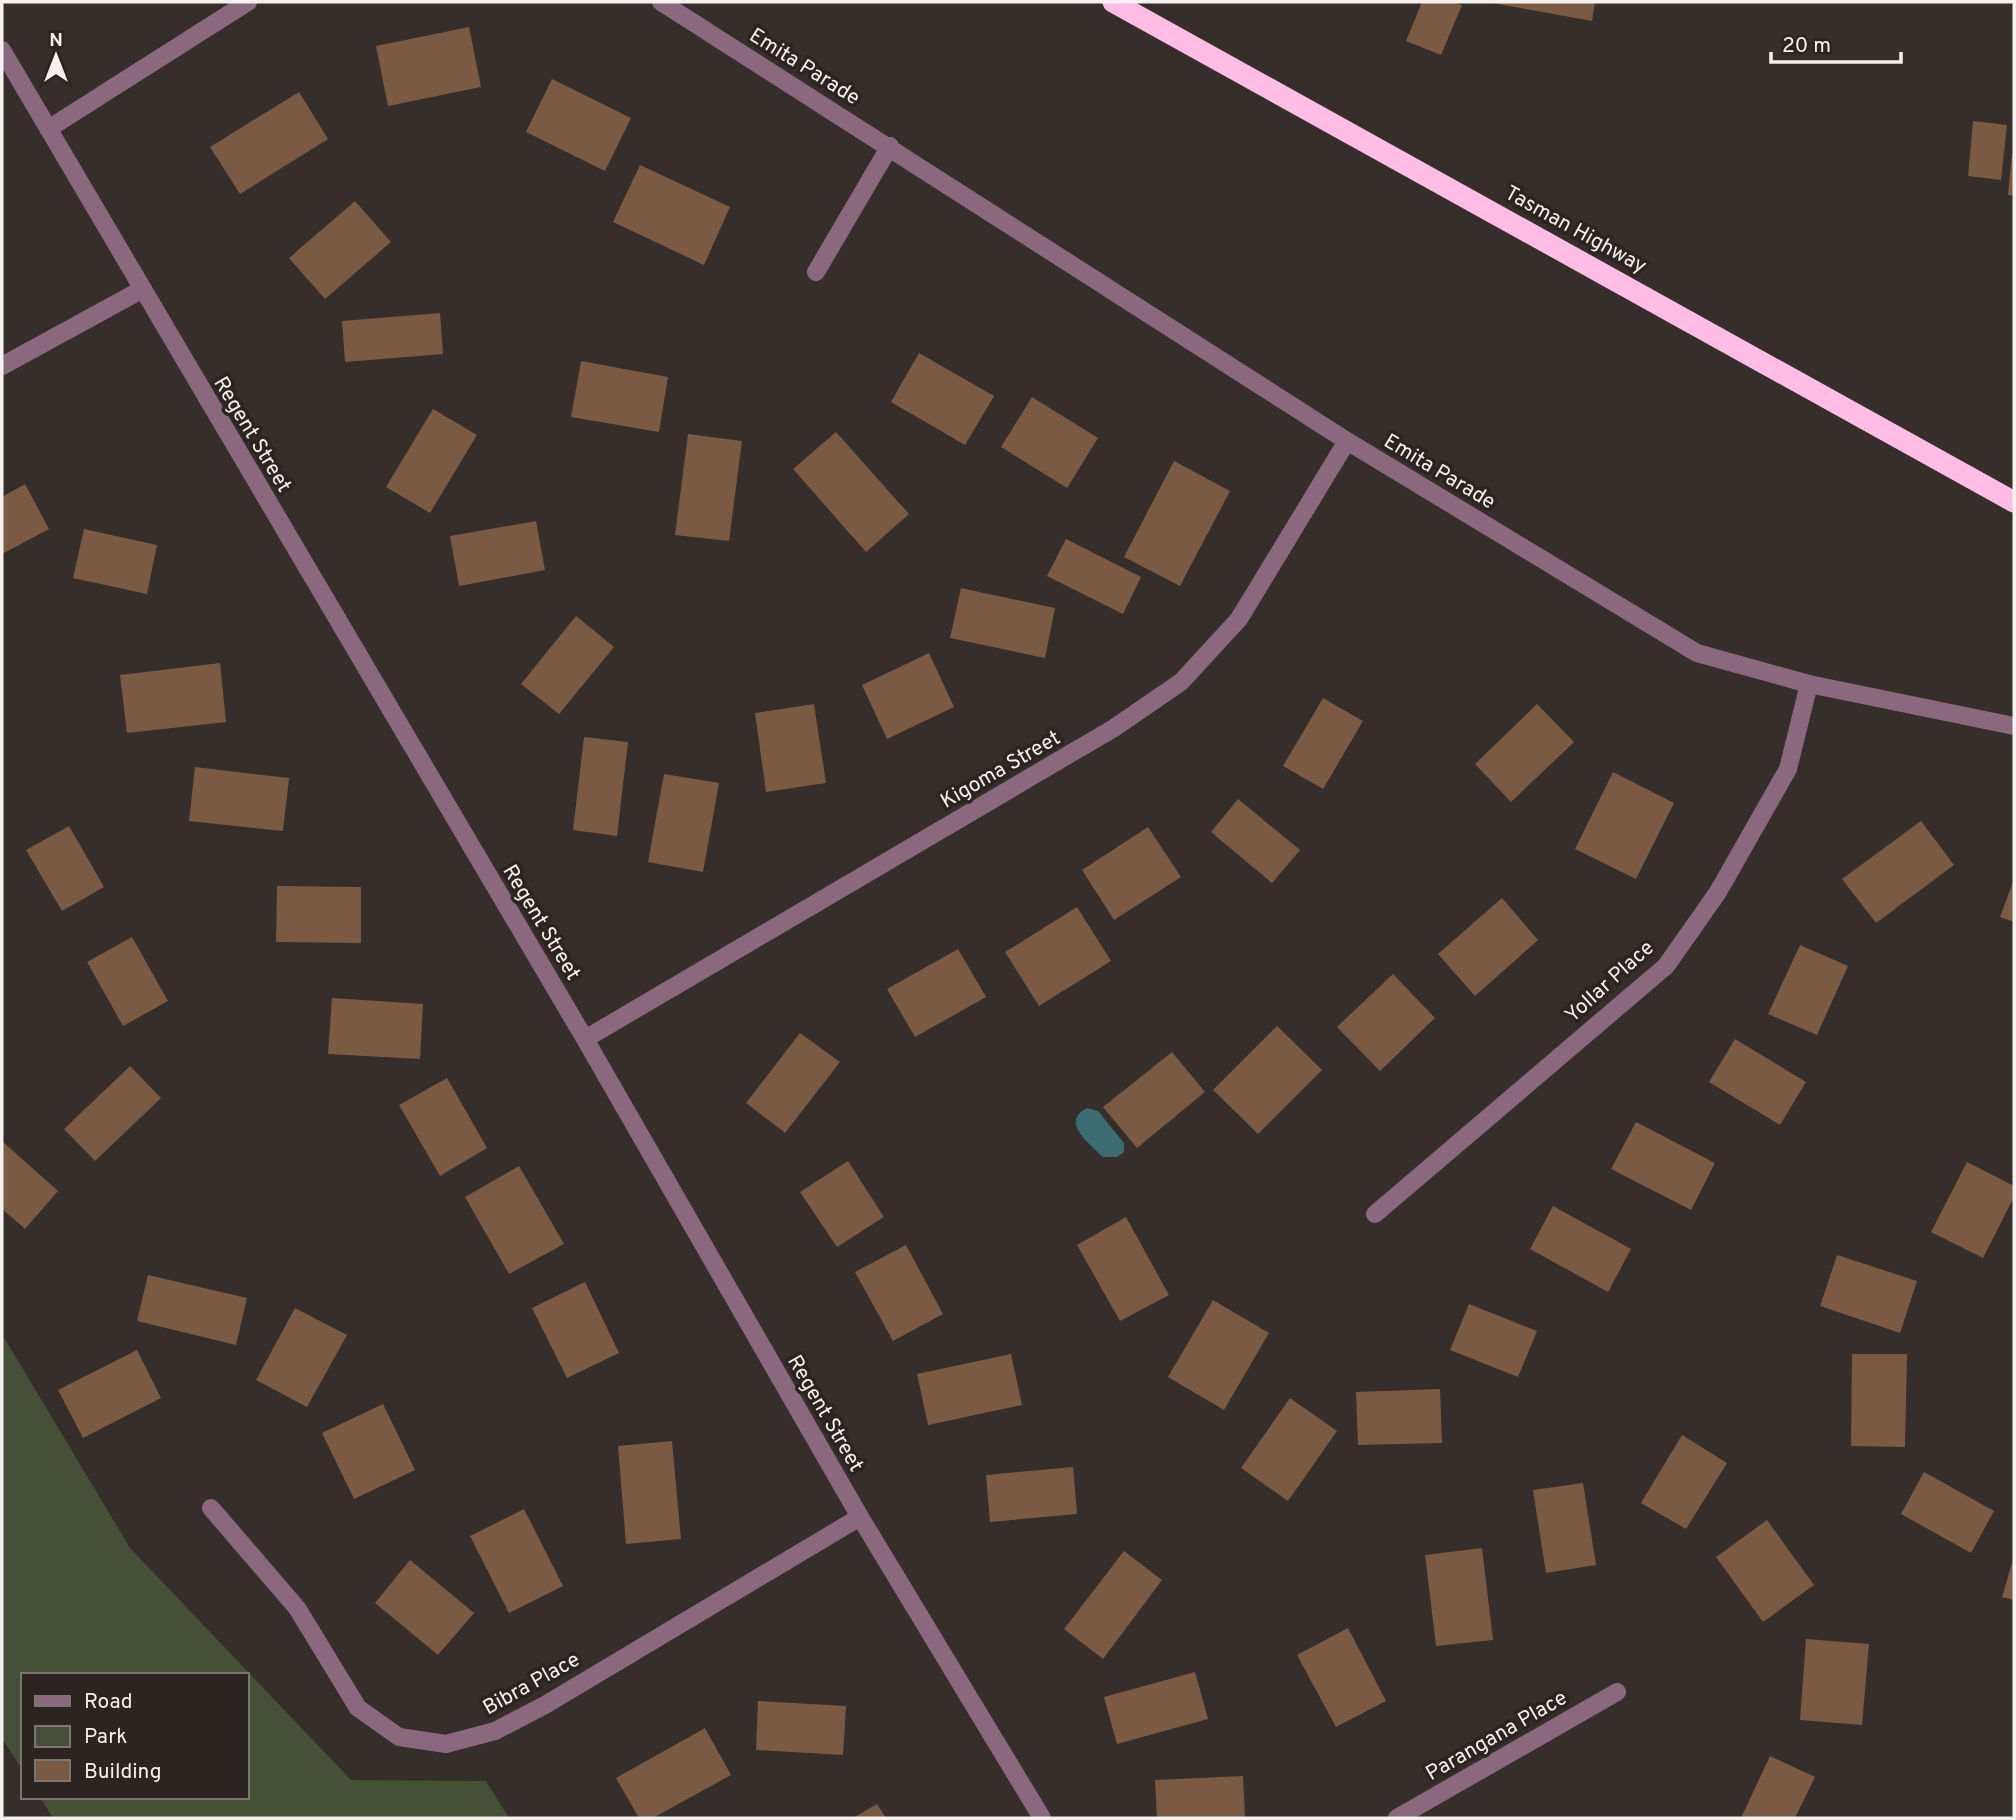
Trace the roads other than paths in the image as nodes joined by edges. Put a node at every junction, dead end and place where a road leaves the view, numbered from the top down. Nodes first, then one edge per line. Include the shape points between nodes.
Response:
1 (248, 2) edge
2 (661, 2) edge
3 (1113, 2) edge
4 (2, 50) edge
5 (48, 129) junction
6 (890, 146) junction
7 (816, 272) dead end
8 (141, 290) junction
9 (2, 366) edge
10 (1347, 441) junction
11 (2014, 502) edge
12 (1809, 684) junction
13 (2014, 726) edge
14 (585, 1039) junction
15 (1375, 1214) dead end
16 (211, 1508) dead end
17 (860, 1517) junction
18 (1617, 1692) dead end
19 (1042, 1818) edge
20 (1397, 1818) edge

1 - 5 street
2 - 6 street, Emita Parade
3 - 11 highway, Tasman Highway
4 - 5 street, Regent Street
5 - 8 street, Regent Street
6 - 7 street
6 - 10 street, Emita Parade
8 - 9 street
8 - 14 street, Regent Street
10 - 12 street, Emita Parade via 1697,653
10 - 14 street, Kigoma Street via 1239,619 1181,682 1114,728
12 - 13 street, Emita Parade
12 - 15 street, Yollar Place via 1788,769 1718,892 1666,965
14 - 17 street, Regent Street
16 - 17 street, Bibra Place via 297,1608 358,1708 399,1737 446,1744 495,1731 545,1704
17 - 19 street, Regent Street
18 - 20 street, Parangana Place

